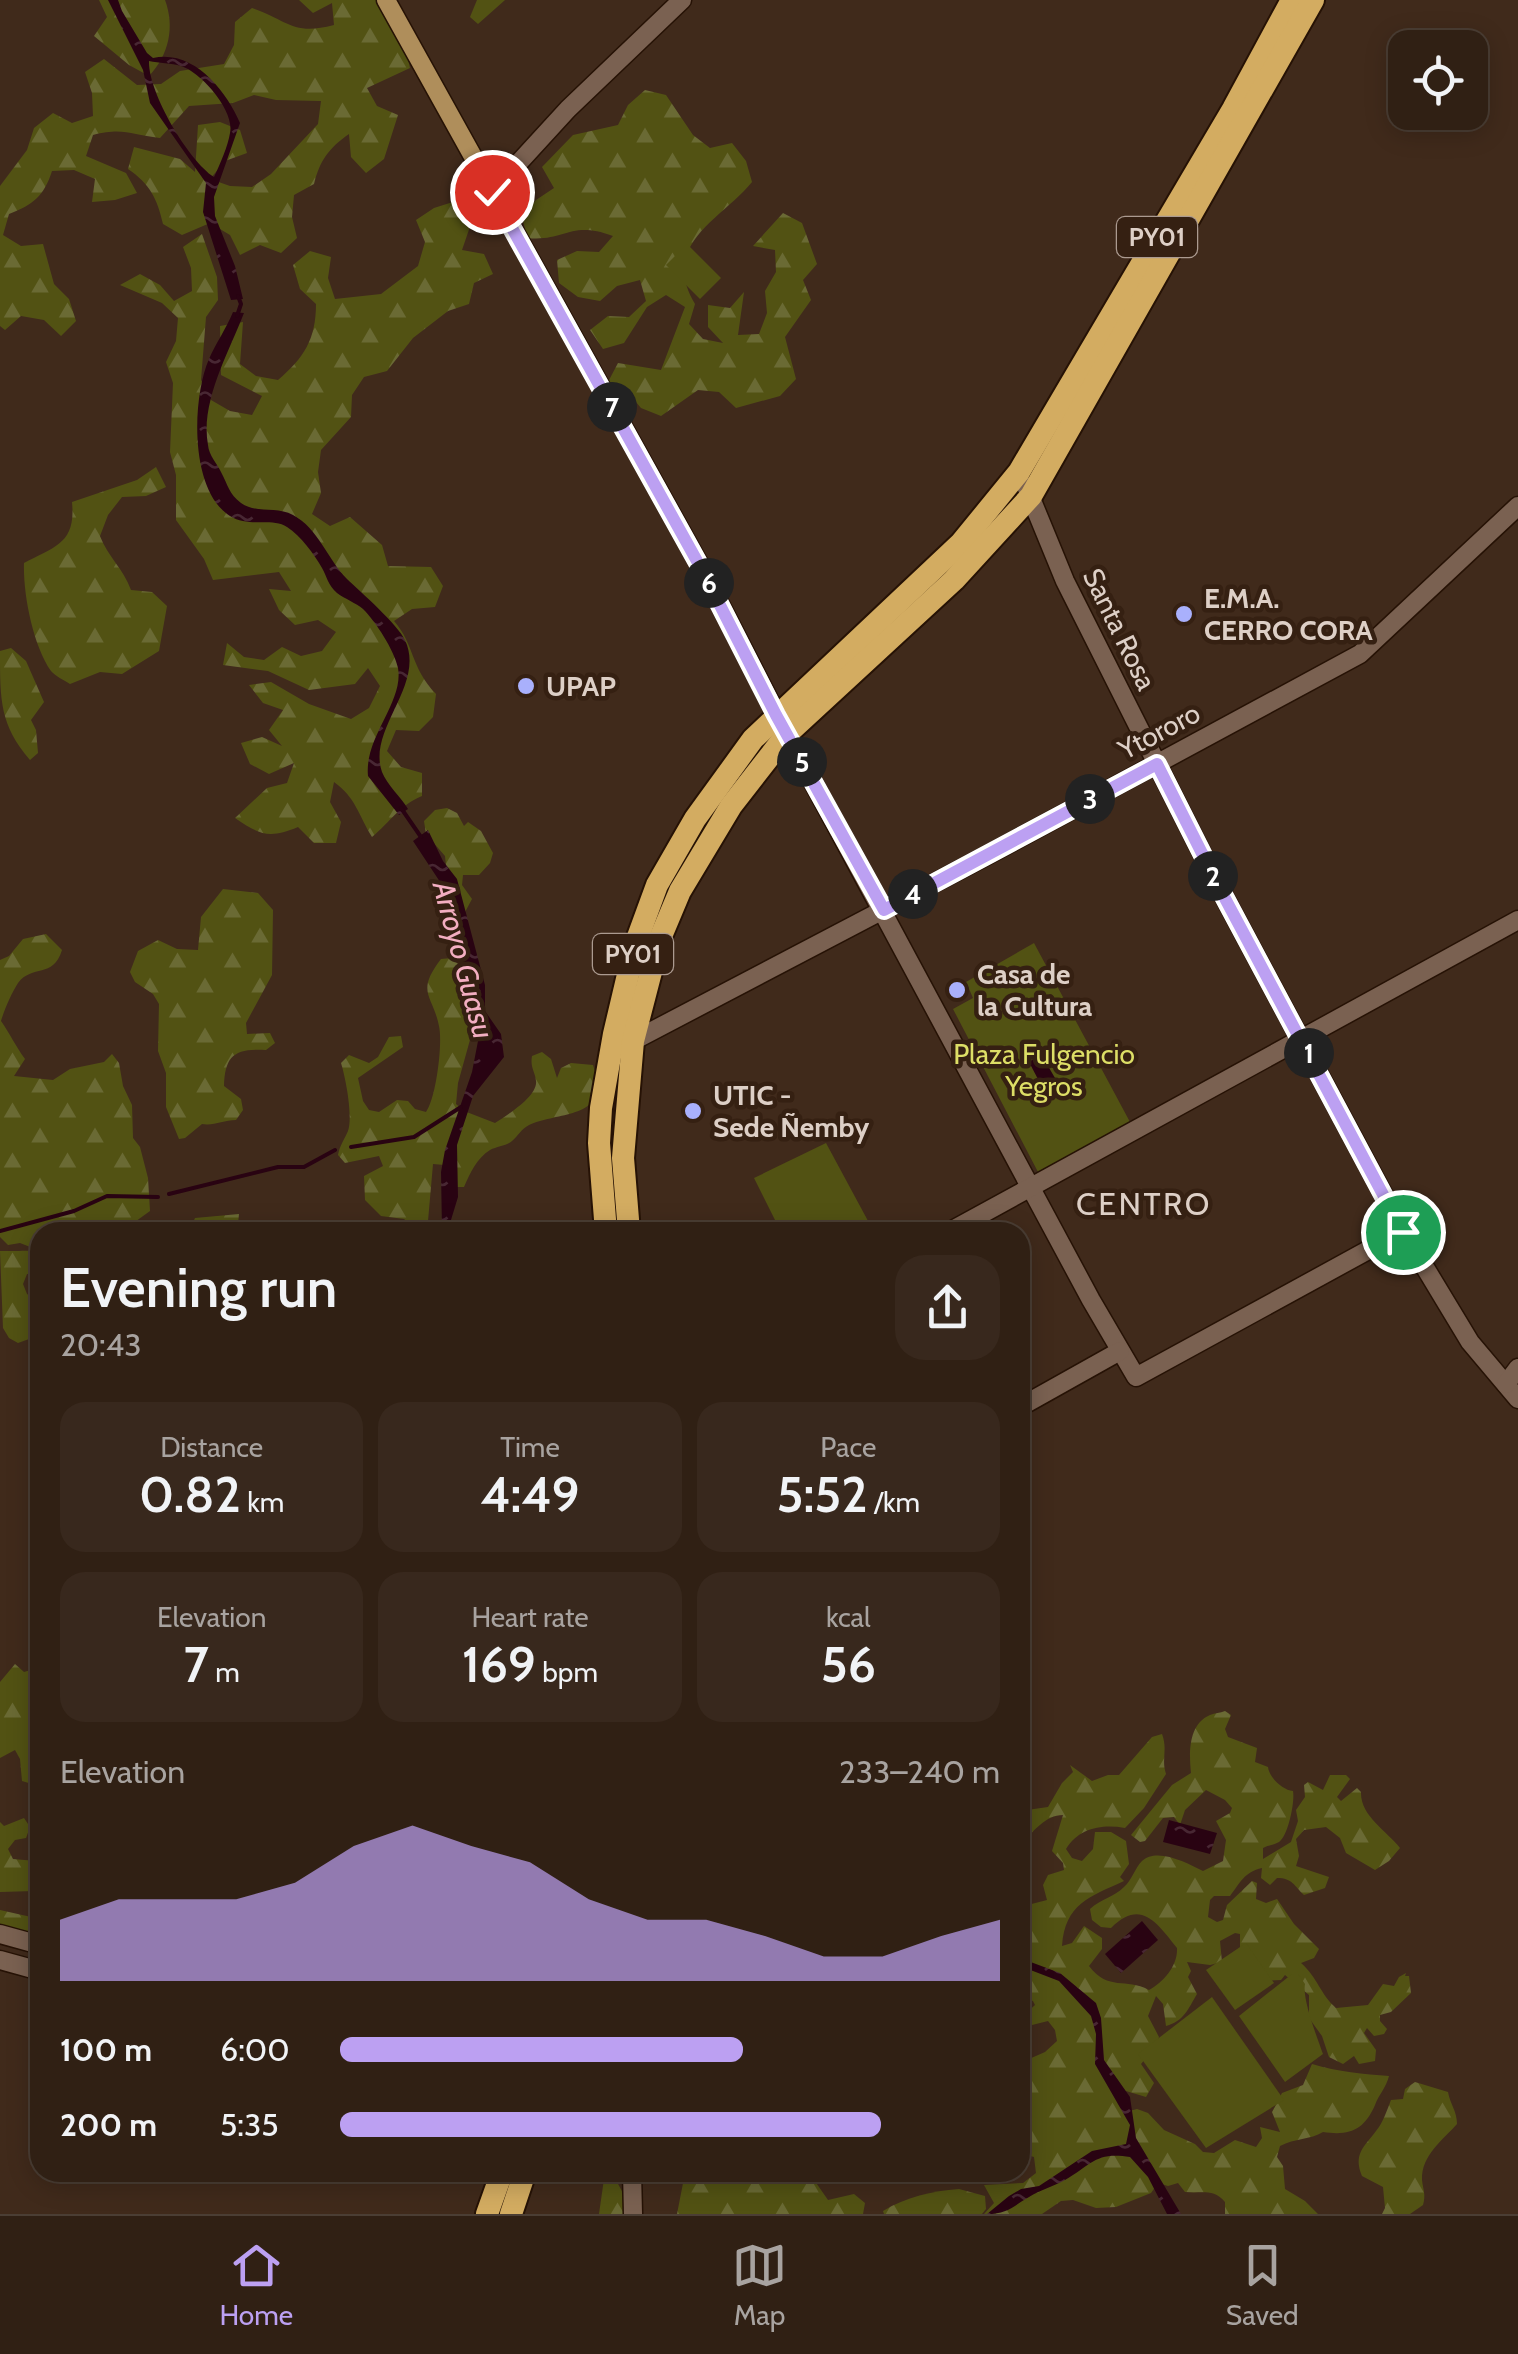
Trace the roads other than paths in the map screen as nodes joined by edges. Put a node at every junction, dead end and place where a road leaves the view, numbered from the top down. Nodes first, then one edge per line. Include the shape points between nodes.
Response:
1 (386, 0) edge
2 (682, 0) edge
3 (1292, 0) edge
4 (1313, 0) edge
5 (492, 192) junction
6 (1019, 472) junction
7 (1031, 496) junction
8 (1518, 506) edge
9 (782, 724) junction
10 (1157, 764) junction
11 (884, 910) junction
12 (1518, 920) edge
13 (1301, 1038) junction
14 (633, 1041) junction
15 (1030, 1186) junction
16 (605, 1222) edge
17 (628, 1222) edge
18 (967, 1222) edge
19 (1403, 1232) junction
20 (1120, 1351) junction
21 (1518, 1368) edge
22 (1512, 1391) edge
23 (1030, 1401) edge
24 (0, 1934) edge
25 (30, 1942) edge
26 (0, 1960) edge
27 (30, 1968) edge
28 (498, 2182) edge
29 (522, 2182) edge
30 (632, 2182) edge
31 (487, 2214) edge
32 (511, 2214) edge
33 (632, 2214) edge

1 - 5 main road
2 - 5 street
3 - 6 highway, PY01
4 - 7 highway, PY01
5 - 9 main road
6 - 7 street, Santa Rosa
6 - 9 highway, PY01 via 962,543
7 - 9 highway, PY01 via 954,580
7 - 10 street, Santa Rosa via 1065,581
8 - 10 street, Ytororo via 1360,654
9 - 11 street
9 - 14 highway, PY01 via 680,891 659,941
9 - 16 highway, PY01 via 726,772 694,819 657,885 635,945 601,1108
10 - 11 street, Ytororo
10 - 13 street, Santa Rosa
11 - 14 street, Ytororo
11 - 15 street
12 - 13 street
13 - 15 street
13 - 19 street, Santa Rosa
14 - 17 highway, PY01 via 623,1158
15 - 18 street
15 - 20 street
19 - 20 street via 1136,1376
19 - 22 street, Santa Rosa via 1470,1342
20 - 23 street
21 - 22 street
24 - 25 street
26 - 27 street
28 - 31 highway
29 - 32 highway
30 - 33 street

